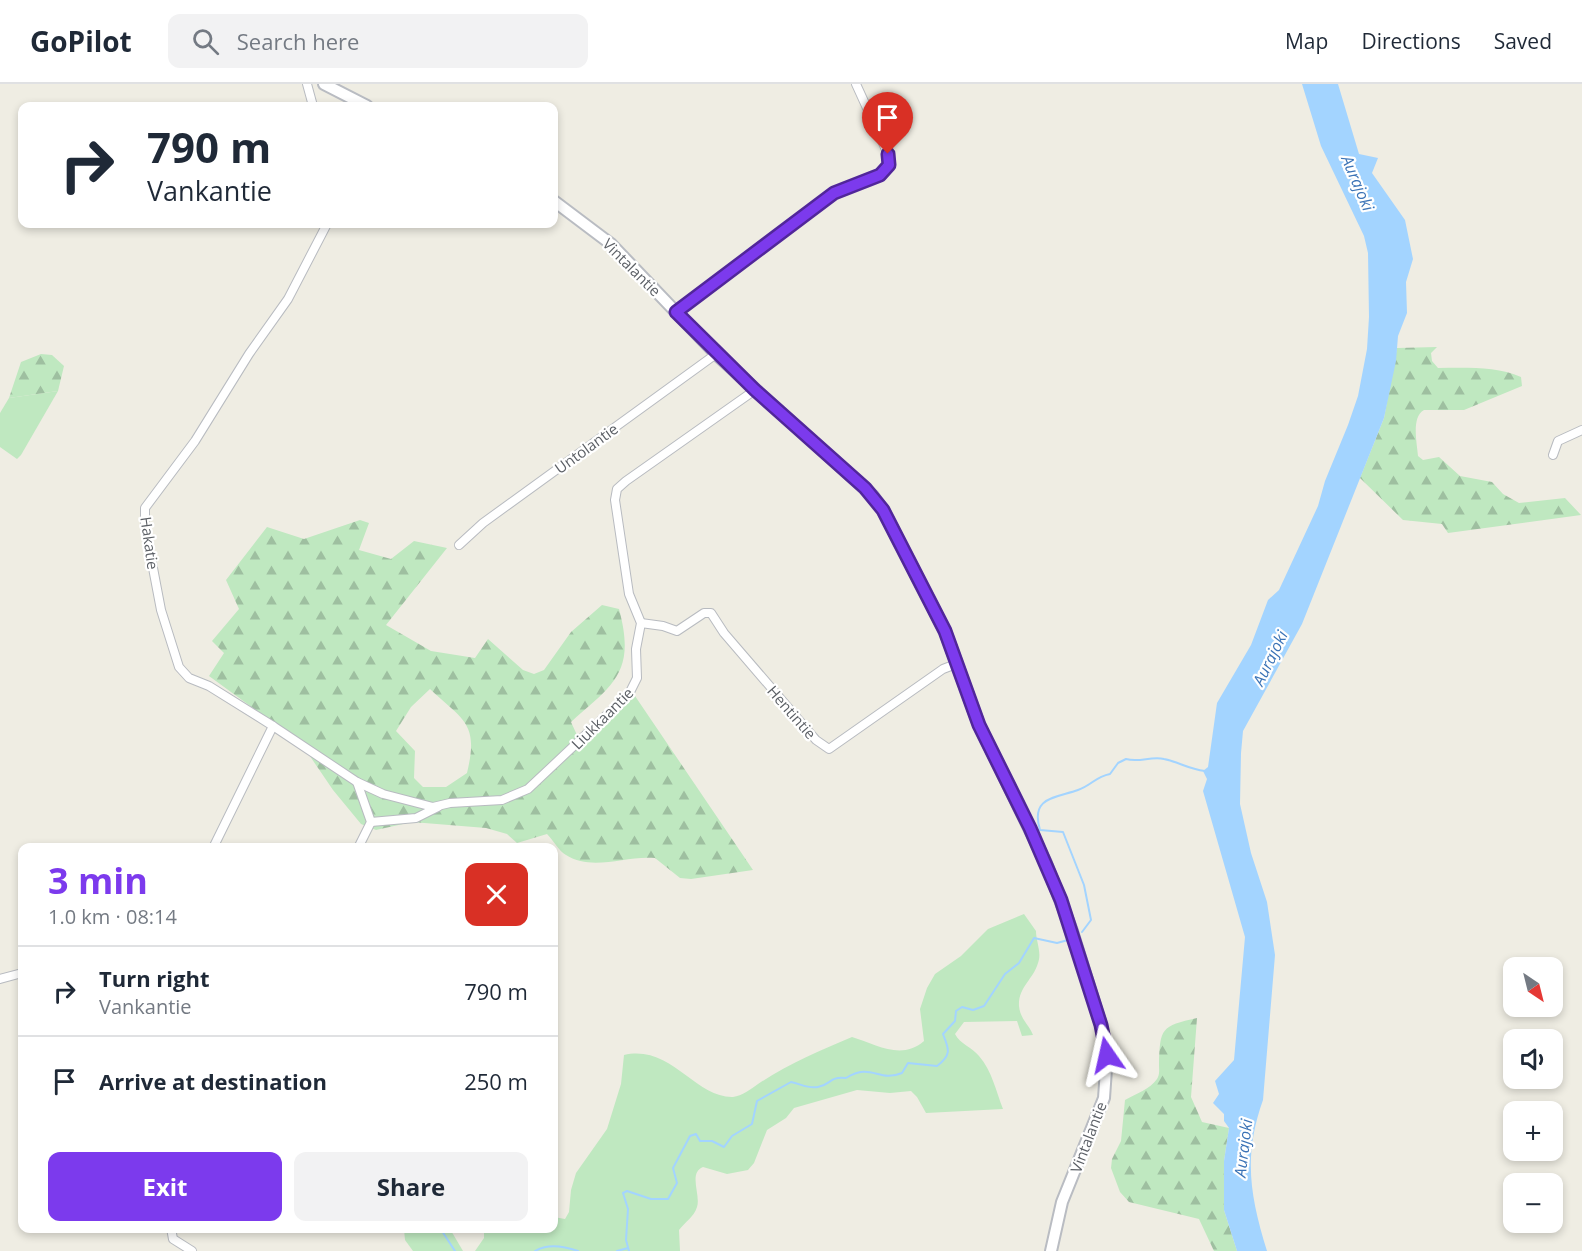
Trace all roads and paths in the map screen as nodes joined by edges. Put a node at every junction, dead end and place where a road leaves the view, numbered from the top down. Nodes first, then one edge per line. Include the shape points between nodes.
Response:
1 (307, 84) edge
2 (324, 84) edge
3 (856, 84) edge
4 (312, 102) edge
5 (359, 102) edge
6 (558, 204) edge
7 (325, 228) edge
8 (676, 312) junction
9 (716, 354) junction
10 (755, 390) junction
11 (1582, 430) edge
12 (1553, 455) dead end
13 (459, 545) dead end
14 (641, 623) junction
15 (956, 664) junction
16 (273, 726) junction
17 (357, 782) junction
18 (439, 806) junction
19 (370, 822) junction
20 (215, 843) edge
21 (360, 843) edge
22 (18, 975) edge
23 (0, 979) edge
24 (172, 1233) edge
25 (192, 1251) edge
26 (1051, 1251) edge

1 - 4 street
2 - 5 street
3 - 8 street via 888,154 888,168 834,193
6 - 8 street, Vintalantie via 611,244
7 - 16 street, Hakatie via 288,299 195,441 145,508 161,610 178,667 189,678 224,694
8 - 9 street, Vintalantie
9 - 10 street, Vintalantie
9 - 13 street, Untolantie via 483,523
10 - 14 street via 617,489 615,500 629,594
10 - 15 street, Vintalantie via 865,488 883,510 935,610
11 - 12 street via 1558,441
14 - 15 street, Hentintie via 677,631 704,613 711,613 816,740 829,748 943,669
14 - 18 street, Liukkaantie via 633,689 540,780 502,800
15 - 26 street, Vintalantie via 979,725 1061,900 1107,1055 1104,1098 1062,1202
16 - 17 street, Liukkaantie
16 - 20 street
17 - 18 street, Liukkaantie via 412,803
17 - 19 street
18 - 19 street via 416,818
19 - 21 street
22 - 23 street
24 - 25 street via 173,1239

